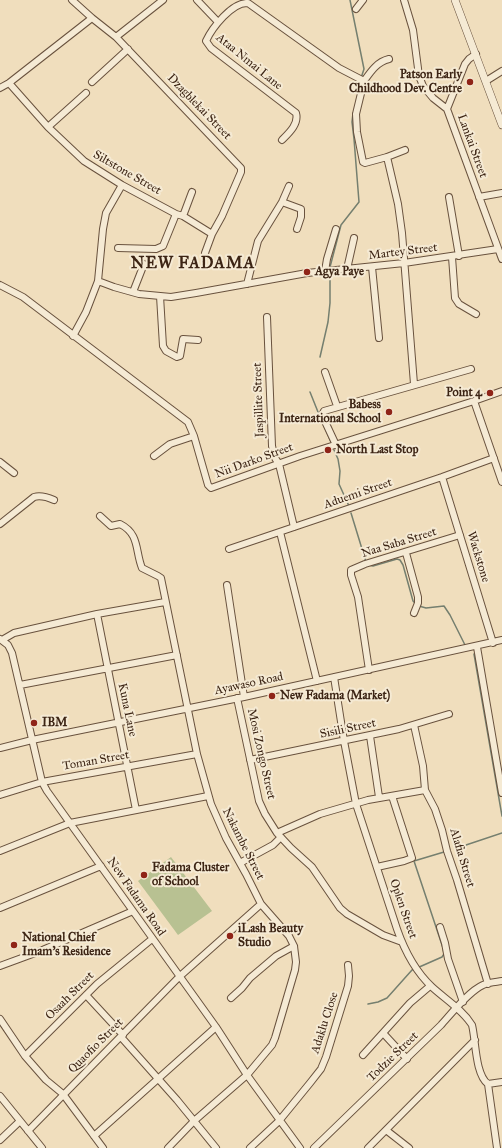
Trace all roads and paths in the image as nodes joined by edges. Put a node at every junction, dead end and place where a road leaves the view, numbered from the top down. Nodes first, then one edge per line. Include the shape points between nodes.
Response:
1 (72, 0) edge
2 (163, 0) edge
3 (197, 0) edge
4 (363, 0) edge
5 (404, 0) edge
6 (455, 0) edge
7 (356, 9) dead end
8 (92, 18) junction
9 (218, 22) junction
10 (116, 37) junction
11 (128, 50) junction
12 (476, 54) junction
13 (389, 59) dead end
14 (502, 71) edge
15 (361, 79) junction
16 (486, 81) junction
17 (92, 82) dead end
18 (9, 83) junction
19 (0, 88) edge
20 (86, 93) dead end
21 (447, 109) junction
22 (502, 125) edge
23 (48, 127) junction
24 (282, 140) dead end
25 (405, 150) dead end
26 (387, 158) junction
27 (122, 185) junction
28 (289, 186) dead end
29 (192, 192) dead end
30 (502, 193) edge
31 (449, 197) dead end
32 (479, 197) junction
33 (282, 202) junction
34 (176, 214) junction
35 (183, 216) junction
36 (297, 229) dead end
37 (336, 229) dead end
38 (212, 234) junction
39 (354, 238) dead end
40 (118, 248) dead end
41 (498, 249) junction
42 (205, 253) dead end
43 (459, 256) junction
44 (452, 257) junction
45 (502, 259) edge
46 (404, 263) junction
47 (144, 264) dead end
48 (372, 267) junction
49 (346, 268) junction
50 (325, 271) junction
51 (98, 281) junction
52 (0, 284) edge
53 (247, 284) junction
54 (133, 292) junction
55 (160, 296) junction
56 (476, 314) dead end
57 (267, 317) dead end
58 (72, 336) junction
59 (378, 338) dead end
60 (198, 340) dead end
61 (471, 369) dead end
62 (325, 372) dead end
63 (414, 384) junction
64 (502, 391) edge
65 (474, 401) junction
66 (337, 406) junction
67 (194, 436) junction
68 (335, 445) junction
69 (154, 456) dead end
70 (494, 458) junction
71 (0, 462) edge
72 (278, 464) junction
73 (14, 473) dead end
74 (442, 477) junction
75 (502, 482) edge
76 (54, 500) dead end
77 (100, 516) dead end
78 (0, 524) edge
79 (294, 527) junction
80 (280, 532) junction
81 (460, 535) junction
82 (229, 549) dead end
83 (406, 553) junction
84 (227, 585) dead end
85 (165, 602) junction
86 (414, 613) dead end
87 (97, 614) junction
88 (1, 640) edge
89 (502, 640) edge
90 (493, 643) junction
91 (477, 647) junction
92 (177, 655) junction
93 (107, 668) junction
94 (369, 670) junction
95 (334, 677) junction
96 (317, 681) junction
97 (20, 685) junction
98 (244, 697) junction
99 (237, 698) junction
100 (189, 708) junction
101 (449, 714) dead end
102 (118, 722) junction
103 (414, 726) junction
104 (370, 736) junction
105 (32, 740) junction
106 (344, 741) junction
107 (0, 748) edge
108 (197, 754) junction
109 (250, 760) junction
110 (127, 766) junction
111 (42, 782) junction
112 (426, 790) junction
113 (502, 793) edge
114 (0, 795) edge
115 (208, 796) junction
116 (392, 796) junction
117 (379, 797) junction
118 (356, 804) junction
119 (136, 810) junction
120 (70, 823) junction
121 (279, 835) junction
122 (0, 851) edge
123 (240, 863) junction
124 (101, 866) junction
125 (377, 867) junction
126 (261, 904) junction
127 (0, 908) edge
128 (133, 910) junction
129 (440, 927) dead end
130 (152, 938) junction
131 (402, 942) junction
132 (294, 946) junction
133 (348, 965) dead end
134 (0, 966) edge
135 (179, 977) junction
136 (502, 981) edge
137 (488, 984) junction
138 (430, 986) junction
139 (86, 995) junction
140 (231, 998) dead end
141 (463, 1002) junction
142 (457, 1008) junction
143 (0, 1019) edge
144 (216, 1027) junction
145 (383, 1034) junction
146 (122, 1036) junction
147 (475, 1040) junction
148 (363, 1055) dead end
149 (25, 1056) junction
150 (407, 1058) junction
151 (247, 1075) junction
152 (159, 1079) junction
153 (502, 1082) edge
154 (488, 1084) junction
155 (63, 1094) junction
156 (0, 1096) edge
157 (20, 1121) junction
158 (194, 1121) junction
159 (279, 1121) junction
160 (28, 1130) junction
161 (386, 1130) junction
162 (94, 1136) junction
163 (0, 1140) edge
164 (42, 1148) edge
165 (104, 1148) edge
166 (168, 1148) edge
167 (216, 1148) edge
168 (250, 1148) edge
169 (300, 1148) edge
170 (314, 1148) edge
171 (368, 1148) edge
172 (409, 1148) edge
173 (497, 1148) edge

1 - 8 street, Dzagblekai Street
2 - 10 street
3 - 9 street
4 - 7 street
5 - 21 street, Lankai Street via 413,30 419,76 433,98
6 - 12 street
8 - 10 street, Dzagblekai Street
8 - 18 street
9 - 15 street, Ataa Nmai Lane via 239,4 248,3 339,68
9 - 24 street, Ataa Nmai Lane via 206,41 211,48 296,113 294,127
10 - 11 street, Dzagblekai Street
11 - 17 street
11 - 38 street, Dzagblekai Street via 241,168
12 - 16 street
12 - 21 street via 466,64
13 - 15 street via 383,60
14 - 16 street
15 - 26 street via 356,114 363,162
16 - 22 street
18 - 19 street
18 - 23 street, Siltstone Street
20 - 23 street
21 - 32 street, Lankai Street
23 - 27 street, Siltstone Street via 84,161
25 - 26 street
26 - 46 street via 400,218
27 - 34 street, Siltstone Street
27 - 51 street via 106,213
28 - 33 street
29 - 35 street
30 - 32 street
31 - 43 street
32 - 41 street, Lankai Street
33 - 36 street via 301,209
33 - 53 street via 258,241
34 - 35 street, Siltstone Street
34 - 40 street via 160,248
35 - 38 street, Siltstone Street
37 - 50 street
38 - 42 street, Dzagblekai Street
39 - 49 street
41 - 43 street, Martey Street
41 - 45 street, Lankai Street
43 - 44 street, Martey Street
44 - 46 street, Martey Street
44 - 56 street via 455,298 459,304
46 - 48 street, Martey Street
46 - 63 street
47 - 54 street
48 - 49 street, Martey Street
48 - 59 street
49 - 50 street, Martey Street
50 - 53 street, Martey Street
51 - 54 street, Martey Street
51 - 58 street via 86,312
52 - 58 street, Nii Darko Street via 23,297
53 - 55 street, Martey Street via 183,296
54 - 55 street, Martey Street
55 - 60 street via 163,346 166,351 180,356 183,339
57 - 72 street, Jaspillite Street via 273,452
58 - 67 street, Nii Darko Street via 188,422
61 - 63 street
62 - 66 street
63 - 66 street
64 - 65 street, Nii Darko Street
65 - 68 street, Nii Darko Street
65 - 70 street
66 - 68 street via 324,411 322,415
67 - 69 street via 170,444
67 - 72 street, Nii Darko Street via 204,476 211,488
68 - 72 street, Nii Darko Street
70 - 74 street, Aduemi Street
70 - 75 street
71 - 73 street
72 - 79 street, Jaspillite Street
74 - 79 street, Aduemi Street
74 - 81 street, Wackstone
76 - 78 street via 34,497
77 - 85 street, Nakambe Street via 111,526 122,524 133,535 142,568 160,577
79 - 80 street, Aduemi Street
80 - 82 street, Aduemi Street
80 - 96 street
81 - 83 street, Naa Saba Street
81 - 90 street, Wackstone
83 - 86 street via 418,597
83 - 94 street, Naa Saba Street via 367,564 351,572 358,597
84 - 98 street
85 - 87 street
85 - 92 street, Nakambe Street
87 - 88 street via 14,633
87 - 93 street, Kuna Lane
88 - 97 street, New Fadama Road via 10,648
89 - 90 street, Ayawaso Road
90 - 91 street, Ayawaso Road
91 - 94 street, Ayawaso Road
91 - 113 street
92 - 93 street
92 - 100 street, Nakambe Street
93 - 97 street
93 - 102 street, Kuna Lane
94 - 95 street, Ayawaso Road
95 - 96 street, Ayawaso Road
95 - 106 street, Oplen Street
96 - 98 street, Ayawaso Road
97 - 105 street, New Fadama Road
98 - 99 street, Ayawaso Road
99 - 100 street, Ayawaso Road
99 - 109 street, Mosi Zongo Street
100 - 102 street, Ayawaso Road
100 - 108 street, Nakambe Street
101 - 103 street, Sisili Street
102 - 105 street, Ayawaso Road
102 - 110 street, Kuna Lane
103 - 104 street, Sisili Street
103 - 112 street, Alafia Street
104 - 106 street, Sisili Street
104 - 117 street
105 - 107 street, Ayawaso Road
105 - 111 street, New Fadama Road
106 - 109 street, Sisili Street
106 - 118 street, Oplen Street
108 - 110 street, Toman Street
108 - 115 street, Nakambe Street
109 - 121 street, Mosi Zongo Street via 259,801
110 - 111 street, Toman Street
110 - 119 street, Kuna Lane
111 - 114 street, Toman Street
111 - 120 street, New Fadama Road via 53,802
112 - 116 street
112 - 137 street, Alafia Street via 442,830
115 - 119 street
115 - 123 street, Nakambe Street
116 - 117 street
116 - 125 street via 412,856
117 - 118 street
118 - 121 street via 320,814
118 - 125 street, Oplen Street
119 - 120 street
120 - 122 street
120 - 124 street, New Fadama Road
121 - 123 street via 273,845
121 - 131 street, Mosi Zongo Street via 312,867 344,911 383,935
123 - 126 street, Nakambe Street
124 - 127 street
124 - 128 street, New Fadama Road
125 - 131 street, Oplen Street
126 - 132 street, Nakambe Street via 289,936
126 - 135 street, Quaofio Street
128 - 130 street, New Fadama Road
128 - 134 street
129 - 141 street
130 - 135 street, New Fadama Road
130 - 139 street, Osaah Street
131 - 138 street, Oplen Street
132 - 140 street via 276,956
132 - 151 street, Nakambe Street via 295,970 275,1038
133 - 159 street, Adaklu Close via 348,986 326,1057 310,1084
135 - 144 street, New Fadama Road
135 - 146 street, Quaofio Street
136 - 137 street
137 - 141 street, Todzie Street via 478,988
138 - 142 street, Oplen Street
138 - 145 street via 410,1003
139 - 146 street
139 - 149 street, Osaah Street
141 - 142 street, Todzie Street
142 - 147 street, Oplen Street via 472,1025
142 - 150 street, Todzie Street
143 - 149 street
144 - 151 street, New Fadama Road
144 - 152 street
145 - 148 street
145 - 150 street
146 - 152 street
146 - 155 street, Quaofio Street
147 - 154 street, Oplen Street via 480,1072
147 - 161 street
149 - 155 street via 46,1080
150 - 170 street, Todzie Street
151 - 158 street, Nakambe Street
151 - 159 street, New Fadama Road
152 - 158 street
152 - 162 street
153 - 154 street
154 - 173 street, Oplen Street
155 - 160 street, Quaofio Street
155 - 162 street
156 - 157 street
157 - 160 street
157 - 163 street
158 - 166 street, Nakambe Street
158 - 167 street
159 - 168 street, Adaklu Close
159 - 169 street, New Fadama Road
160 - 164 street
161 - 171 street
161 - 172 street
162 - 165 street

